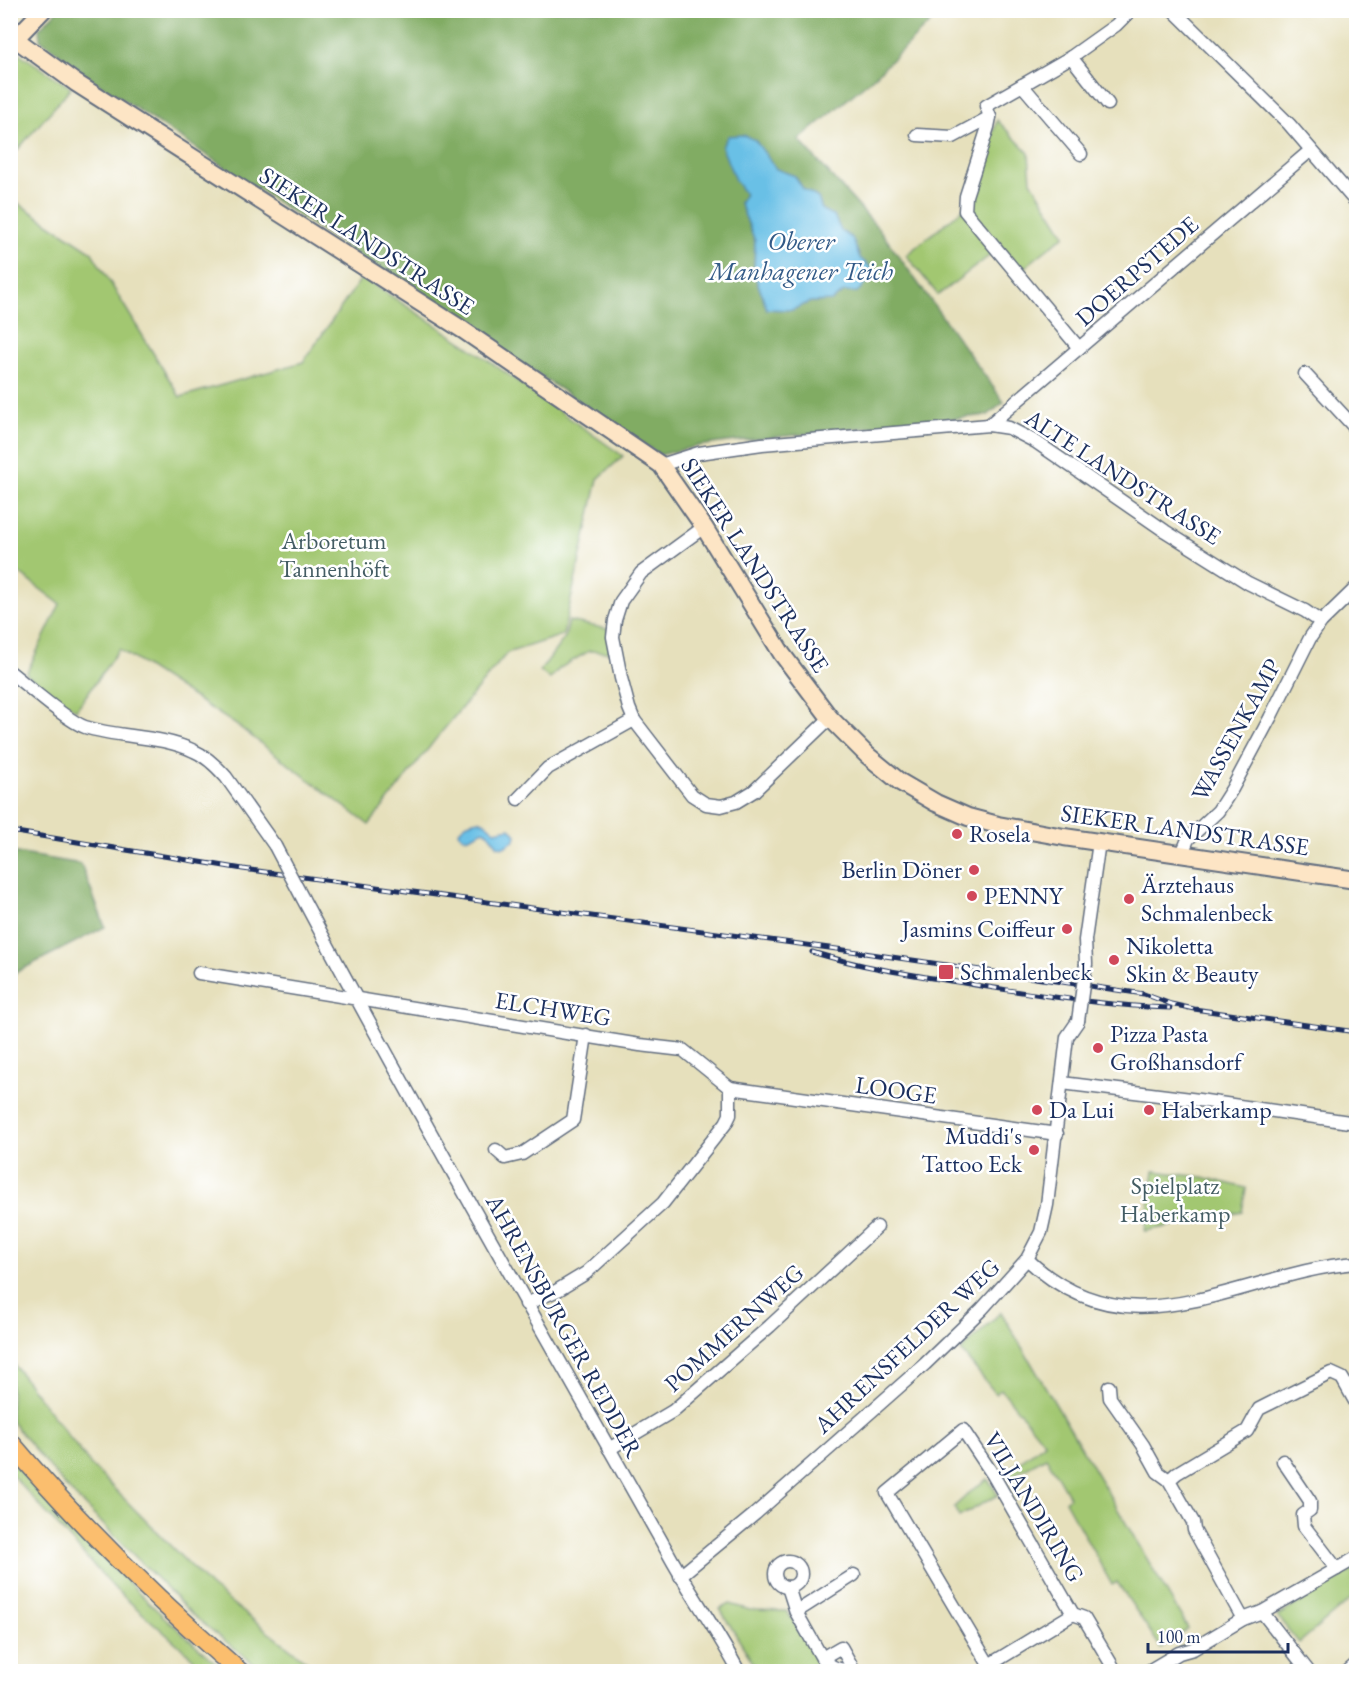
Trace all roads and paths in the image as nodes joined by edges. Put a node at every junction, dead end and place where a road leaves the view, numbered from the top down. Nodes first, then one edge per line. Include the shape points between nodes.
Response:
1 (43, 10) edge
2 (1131, 10) edge
3 (1173, 10) edge
4 (13, 37) edge
5 (1071, 57) junction
6 (1022, 85) junction
7 (1108, 104) dead end
8 (990, 117) junction
9 (917, 135) dead end
10 (1311, 150) junction
11 (1081, 154) dead end
12 (1356, 202) edge
13 (1080, 348) junction
14 (1305, 374) dead end
15 (989, 425) junction
16 (1356, 429) edge
17 (661, 465) junction
18 (704, 527) junction
19 (1356, 588) edge
20 (1321, 622) junction
21 (10, 672) edge
22 (830, 718) junction
23 (634, 720) junction
24 (518, 799) dead end
25 (1099, 842) junction
26 (1182, 854) junction
27 (1356, 880) edge
28 (199, 973) dead end
29 (356, 998) junction
30 (586, 1035) junction
31 (1062, 1083) junction
32 (730, 1088) junction
33 (1356, 1123) edge
34 (1057, 1134) junction
35 (496, 1150) dead end
36 (877, 1227) dead end
37 (1028, 1259) junction
38 (1356, 1263) edge
39 (526, 1304) junction
40 (1109, 1387) dead end
41 (1356, 1403) edge
42 (10, 1442) edge
43 (609, 1449) junction
44 (1282, 1461) dead end
45 (1169, 1480) junction
46 (1356, 1558) edge
47 (1337, 1569) junction
48 (854, 1575) dead end
49 (680, 1576) junction
50 (788, 1587) dead end
51 (796, 1612) junction
52 (1262, 1612) junction
53 (1073, 1614) junction
54 (1244, 1619) junction
55 (822, 1658) junction
56 (1356, 1664) edge
57 (989, 1668) edge
58 (240, 1671) edge
59 (739, 1671) edge
60 (855, 1671) edge
61 (1116, 1671) edge
62 (1147, 1671) edge
63 (1309, 1671) edge
64 (1347, 1671) edge

1 - 4 street
2 - 5 street
3 - 10 street
4 - 17 street, SIEKER LANDSTRASSE via 76,83 463,330
5 - 6 street
5 - 7 street
6 - 8 street via 986,106
6 - 11 street
8 - 9 street via 952,137
8 - 13 street via 965,211
10 - 12 street
10 - 13 street, DOERPSTEDE
13 - 15 street, DOERPSTEDE
14 - 16 street
15 - 17 street, ALTE LANDSTRASSE via 762,444 699,453
15 - 20 street, ALTE LANDSTRASSE via 1009,428 1036,442 1165,531 1248,583 1305,610
17 - 18 street, SIEKER LANDSTRASSE
18 - 22 street, SIEKER LANDSTRASSE via 782,654
18 - 23 street via 641,573 621,601 614,645
19 - 20 street
20 - 26 street, WASSENKAMP via 1232,789 1218,811 1188,839
21 - 29 street, AHRENSBURGER REDDER, bridge via 83,727 166,742 195,751 218,768 275,846
22 - 23 street via 754,791 721,806 706,804 692,795
22 - 25 street, SIEKER LANDSTRASSE via 900,782 936,803 998,825
23 - 24 street via 548,768
25 - 26 street, SIEKER LANDSTRASSE
25 - 31 street, AHRENSFELDER WEG, bridge via 1078,1021 1067,1037
26 - 27 street, SIEKER LANDSTRASSE
28 - 29 street
29 - 30 street, ELCHWEG
29 - 39 street, AHRENSBURGER REDDER
30 - 32 street, ELCHWEG via 683,1050
30 - 35 street via 573,1120 522,1154 505,1158
31 - 33 street
31 - 34 street, AHRENSFELDER WEG
32 - 34 street, LOOGE
32 - 39 street via 730,1115 726,1123 663,1203 586,1273
34 - 37 street, AHRENSFELDER WEG via 1041,1232
36 - 43 street, POMMERNWEG via 673,1411
37 - 38 street via 1067,1290 1092,1299 1147,1307 1169,1306
37 - 49 street, AHRENSFELDER WEG via 925,1364
39 - 43 street, AHRENSBURGER REDDER
40 - 45 street via 1110,1398 1158,1472
41 - 45 street via 1342,1378 1331,1373 1259,1409 1247,1431
42 - 58 main road via 123,1563
43 - 49 street, AHRENSBURGER REDDER
44 - 47 street via 1310,1501 1310,1510 1303,1515 1304,1526
45 - 54 street
46 - 47 street
47 - 52 street
48 - 51 street
49 - 59 street, AHRENSBURGER REDDER
50 - 51 street
51 - 55 street
52 - 54 street
52 - 63 street
53 - 57 street, VILJANDIRING
53 - 57 street, VILJANDIRING via 963,1430 887,1493
53 - 61 street, VILJANDIRING via 1084,1618
54 - 62 street
55 - 60 street via 839,1670
55 - 60 street via 841,1647
56 - 64 street

